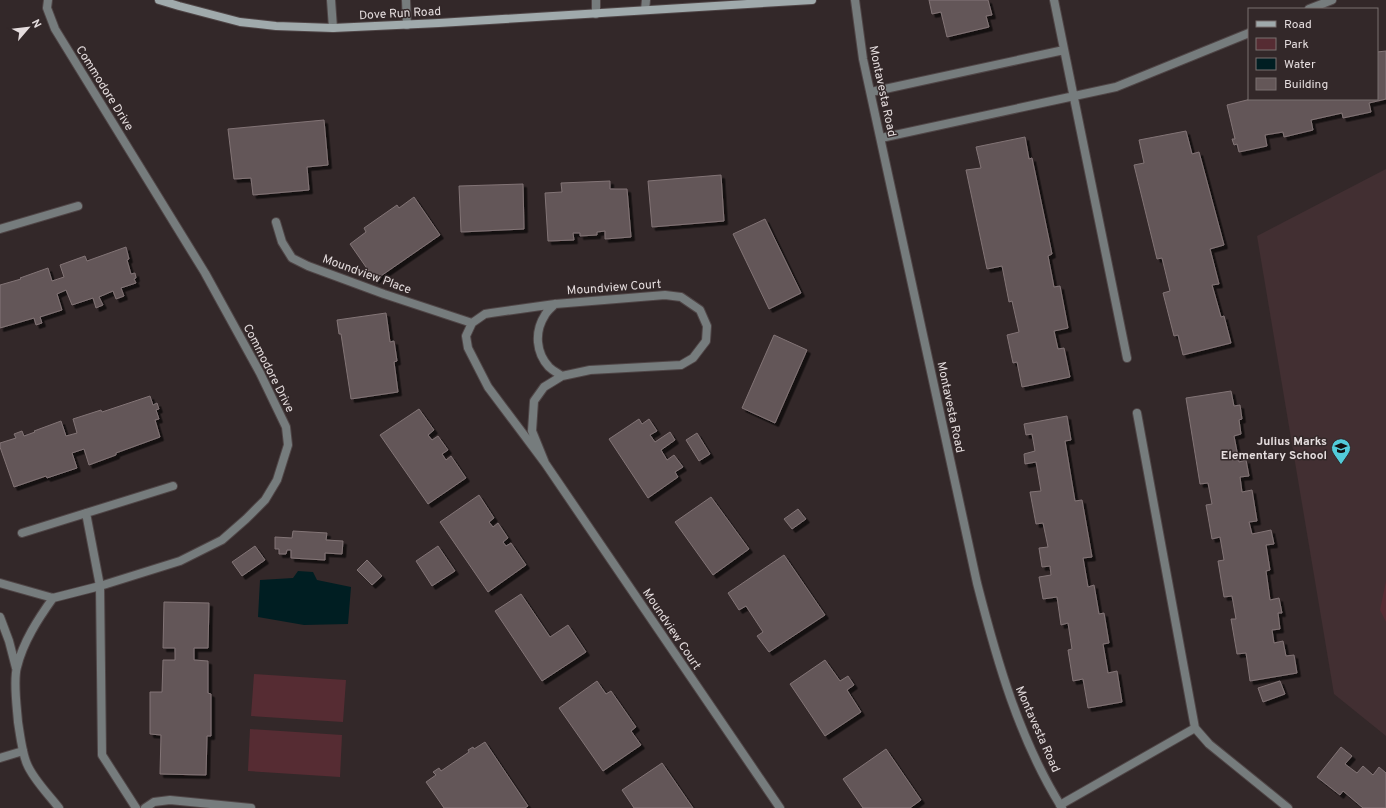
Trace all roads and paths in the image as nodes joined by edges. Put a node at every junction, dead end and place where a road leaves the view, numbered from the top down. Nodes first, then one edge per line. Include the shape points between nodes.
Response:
1 (48, 0) edge
2 (159, 0) edge
3 (331, 0) edge
4 (406, 0) edge
5 (596, 0) edge
6 (646, 0) edge
7 (812, 0) edge
8 (855, 0) edge
9 (1054, 0) edge
10 (1332, 0) edge
11 (1312, 8) edge
12 (646, 10) junction
13 (596, 14) junction
14 (406, 25) junction
15 (333, 28) junction
16 (1248, 33) edge
17 (1064, 50) junction
18 (871, 92) junction
19 (1074, 97) junction
20 (881, 138) junction
21 (78, 206) dead end
22 (276, 222) dead end
23 (0, 229) edge
24 (555, 304) junction
25 (472, 323) junction
26 (1127, 358) dead end
27 (562, 376) junction
28 (1136, 413) dead end
29 (545, 463) junction
30 (173, 486) dead end
31 (86, 513) junction
32 (22, 533) dead end
33 (0, 583) edge
34 (100, 586) junction
35 (54, 598) junction
36 (0, 617) edge
37 (16, 668) junction
38 (1195, 728) junction
39 (23, 751) junction
40 (0, 758) edge
41 (1061, 807) edge
42 (59, 808) edge
43 (136, 808) edge
44 (145, 808) edge
45 (251, 808) edge
46 (780, 808) edge
47 (1288, 808) edge

1 - 34 street, Commodore Drive via 47,8 55,29 205,273 260,373 286,427 288,445 277,480 265,500 222,540 180,561
2 - 15 street, Dove Run Road via 240,22
3 - 15 street
4 - 14 street
5 - 13 street
6 - 12 street
7 - 12 street, Dove Run Road
8 - 18 street, Montavesta Road via 863,59
9 - 17 street
10 - 11 street
12 - 13 street, Dove Run Road
13 - 14 street, Dove Run Road
14 - 15 street, Dove Run Road
16 - 19 street via 1116,86
17 - 18 street
17 - 19 street
18 - 20 street, Montavesta Road
19 - 20 street
19 - 26 street
20 - 41 street, Montavesta Road via 977,583 996,654 1020,725
21 - 23 street
22 - 25 street, Moundview Place via 282,242 292,258 384,294
24 - 25 street, Moundview Court via 485,314
24 - 27 street, Moundview Court via 545,314 539,327 538,342 541,356 550,368
24 - 27 street, Moundview Court via 665,295 681,297 700,310 707,326 706,341 693,358 681,365 590,370
25 - 29 street, Moundview Court via 466,336 468,348 478,368 488,387
27 - 29 street, Moundview Court via 544,387 534,401 532,431
28 - 38 street
29 - 46 street, Moundview Court
30 - 31 street
31 - 32 street
31 - 34 street
33 - 35 street
34 - 35 street, Commodore Drive
34 - 43 street via 102,755
35 - 37 street via 36,623
36 - 37 street
37 - 39 street via 16,699
38 - 41 street
38 - 47 street via 1209,744
39 - 40 street
39 - 42 street via 26,764
44 - 45 street via 154,802 170,800

